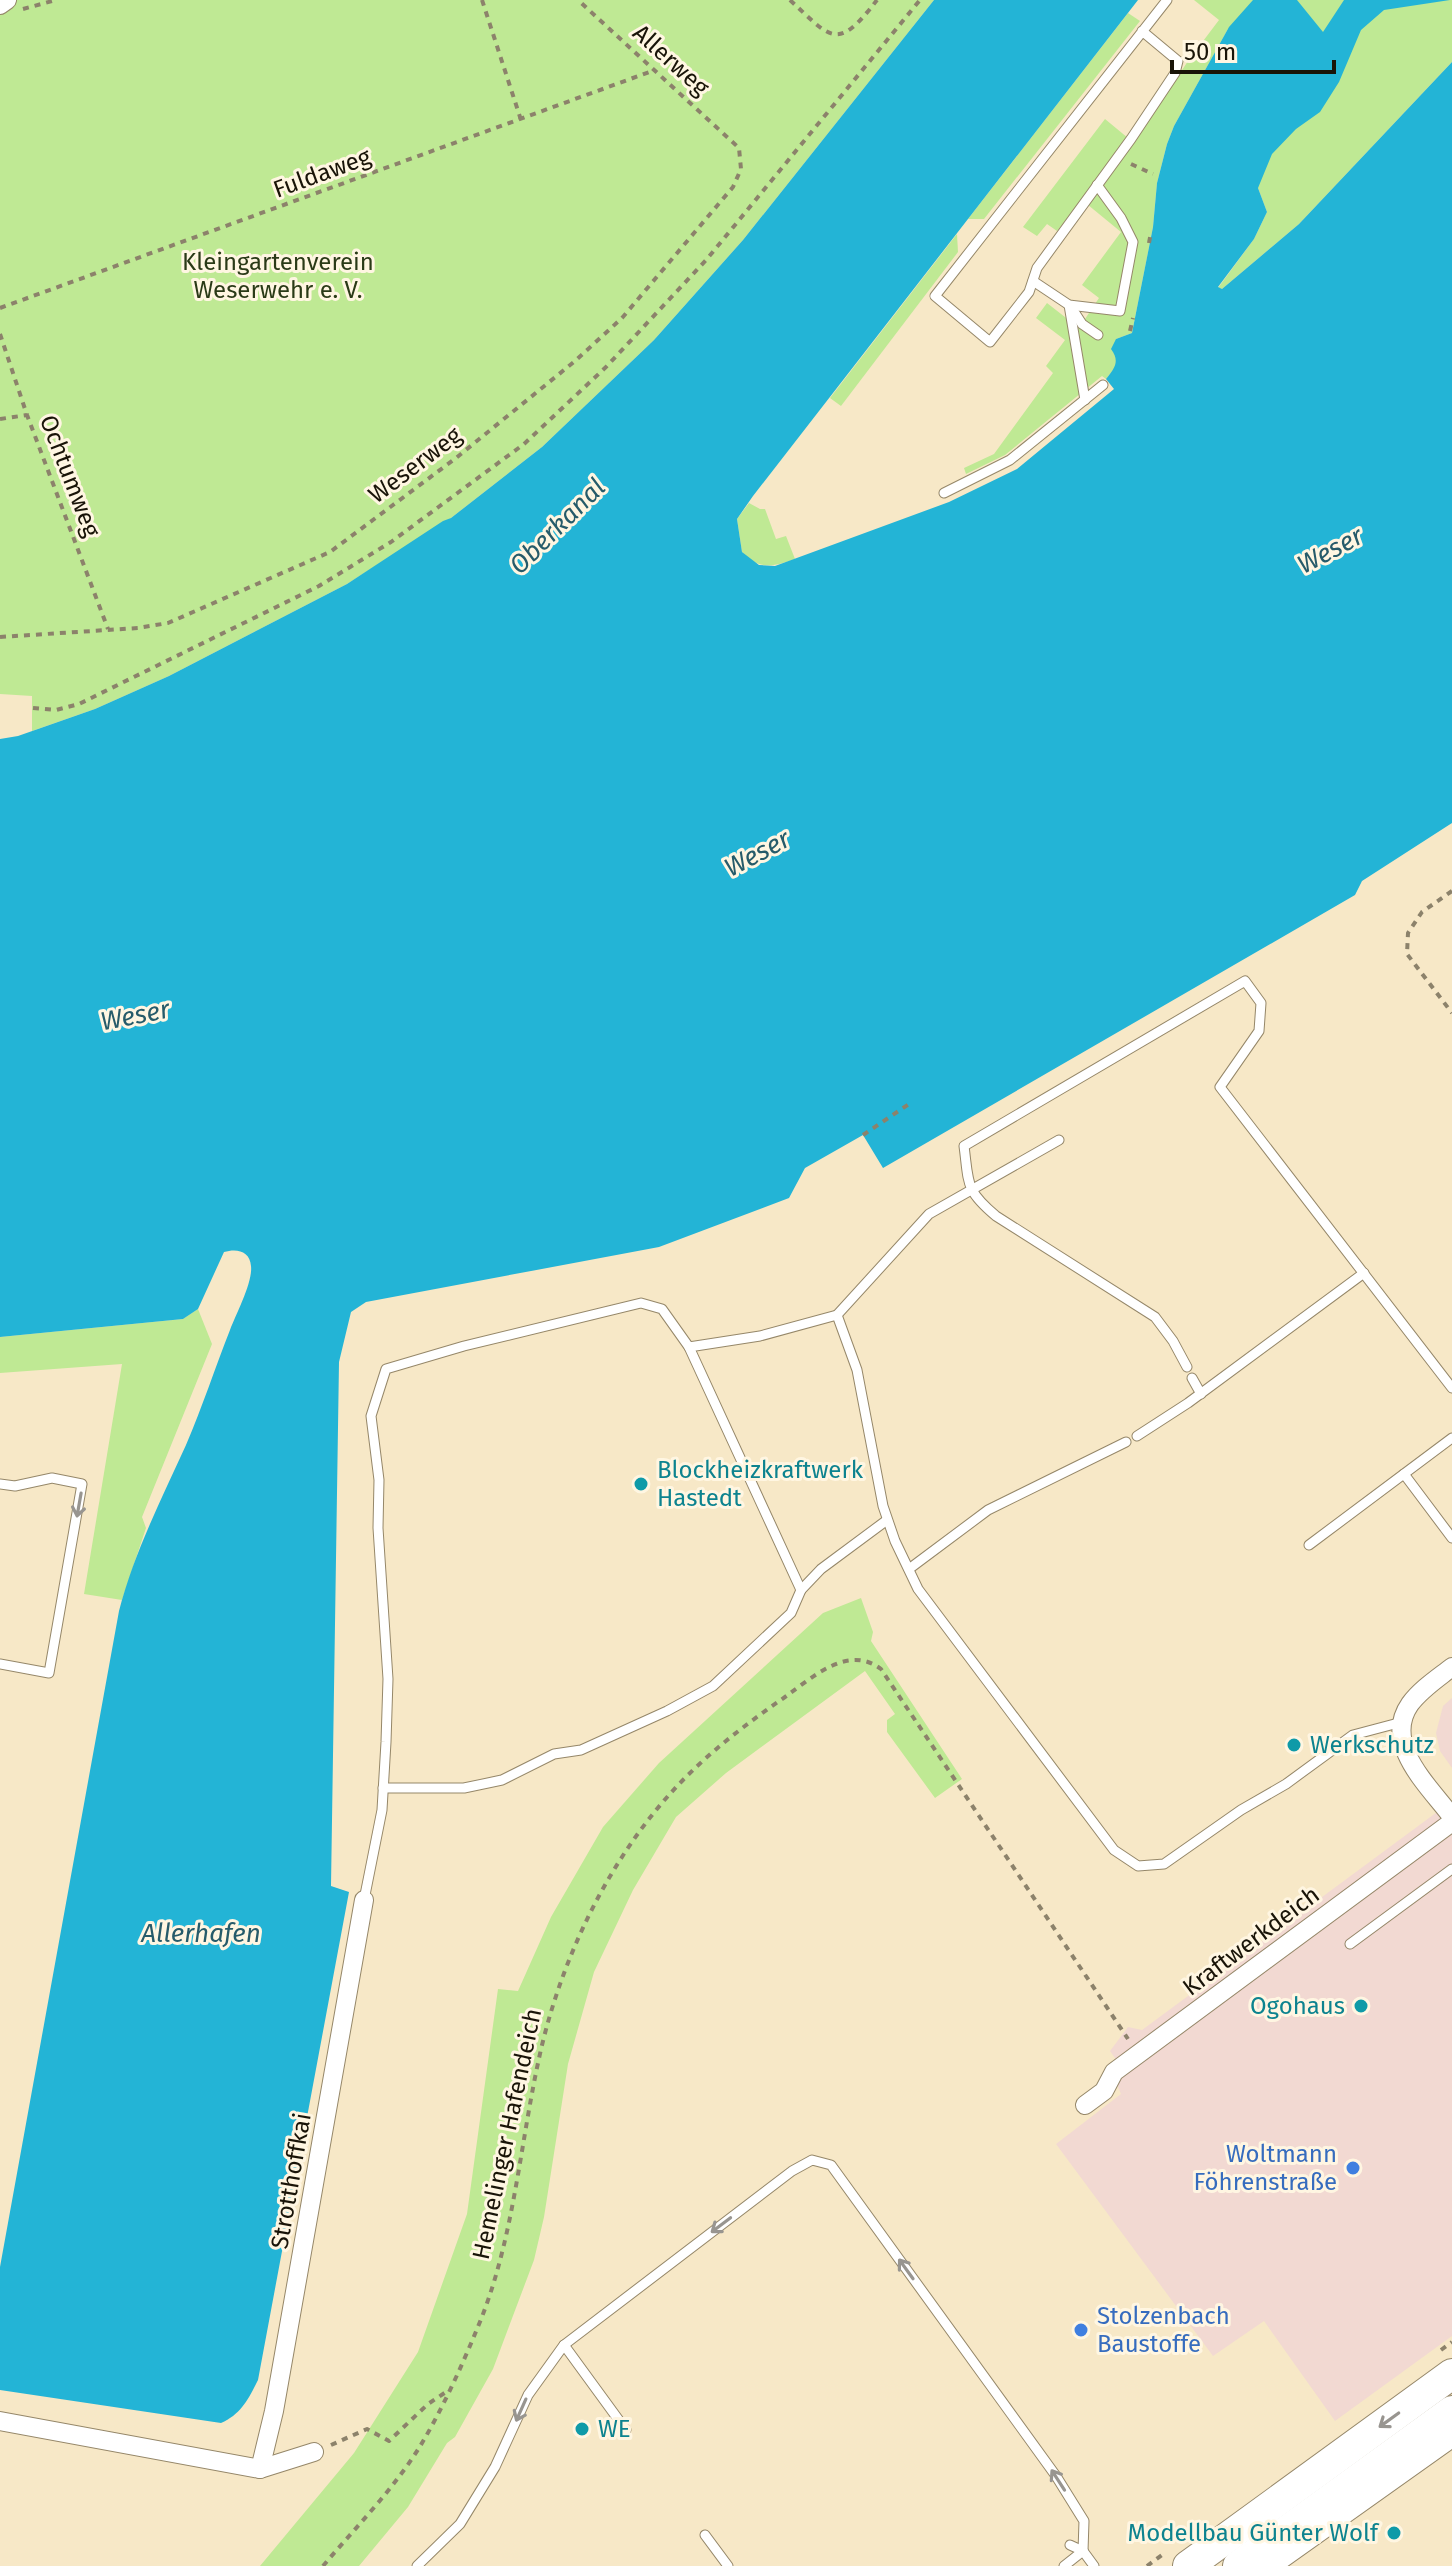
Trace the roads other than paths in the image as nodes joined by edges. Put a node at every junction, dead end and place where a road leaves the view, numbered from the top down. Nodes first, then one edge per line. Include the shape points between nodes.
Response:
1 (1167, 0) edge
2 (1142, 31) junction
3 (1097, 185) junction
4 (1033, 281) junction
5 (1069, 305) junction
6 (1098, 335) dead end
7 (1103, 385) dead end
8 (1085, 400) junction
9 (944, 493) dead end
10 (1059, 1140) dead end
11 (970, 1190) junction
12 (1364, 1273) junction
13 (837, 1315) junction
14 (689, 1347) junction
15 (1187, 1367) dead end
16 (1192, 1378) dead end
17 (1452, 1388) edge
18 (1201, 1394) junction
19 (1137, 1436) dead end
20 (1452, 1438) edge
21 (1126, 1442) dead end
22 (1404, 1474) junction
23 (0, 1484) edge
24 (887, 1520) junction
25 (1452, 1538) edge
26 (1309, 1545) dead end
27 (909, 1569) junction
28 (801, 1590) junction
29 (0, 1664) edge
30 (1452, 1667) edge
31 (1402, 1722) junction
32 (383, 1788) junction
33 (1452, 1819) edge
34 (1452, 1869) edge
35 (364, 1900) joint
36 (1350, 1944) dead end
37 (1085, 2105) dead end
38 (564, 2345) junction
39 (1452, 2374) edge
40 (1452, 2411) edge
41 (0, 2421) edge
42 (626, 2430) dead end
43 (1452, 2438) edge
44 (314, 2452) road end
45 (260, 2469) junction
46 (705, 2535) dead end
47 (1070, 2545) dead end
48 (1083, 2551) junction
49 (417, 2566) edge
50 (728, 2566) edge
51 (1064, 2566) edge
52 (1094, 2566) edge
53 (1188, 2566) edge
54 (1238, 2566) edge
55 (1272, 2566) edge

1 - 2 lane
2 - 3 lane via 1178,61 1175,73
2 - 4 lane via 935,296 990,342
3 - 4 lane
3 - 5 lane via 1133,242 1120,311
4 - 5 lane
5 - 6 lane
5 - 8 lane
7 - 8 lane
8 - 9 lane via 1010,460
10 - 11 lane
11 - 12 lane via 964,1146 1245,981 1261,1003 1259,1031 1220,1087
11 - 13 lane via 929,1214
11 - 15 lane via 996,1216 1155,1317
12 - 17 lane
12 - 18 lane
13 - 14 lane via 760,1336
13 - 24 lane via 857,1370
14 - 28 lane
14 - 32 lane via 662,1309 641,1303 386,1369 371,1416 388,1679
16 - 18 lane
18 - 19 lane
20 - 22 lane
21 - 27 lane via 988,1510
22 - 25 lane
22 - 26 lane
23 -> 29 lane via 52,1478 82,1484 49,1673
24 - 27 lane
24 - 28 lane
27 - 31 lane via 918,1589 1114,1850 1138,1866 1164,1864 1353,1735
28 - 32 lane via 791,1613 713,1686 643,1722 581,1750 554,1754 502,1780 464,1788
30 - 31 street via 1409,1705
31 - 33 street via 1401,1742 1409,1759
32 - 35 lane
33 - 37 street, Kraftwerkdeich via 1114,2072 1104,2091
34 - 36 lane
35 - 45 street, Strotthoffkai
38 - 42 lane
48 -> 38 lane via 1084,2521 1056,2476 831,2165 812,2160 792,2171
38 -> 49 lane via 528,2395 495,2467 460,2524
39 -> 53 main road
40 - 54 main road
41 - 45 street
43 - 55 street
44 - 45 street
46 - 50 lane
47 - 48 lane
48 - 51 lane
48 - 52 lane

